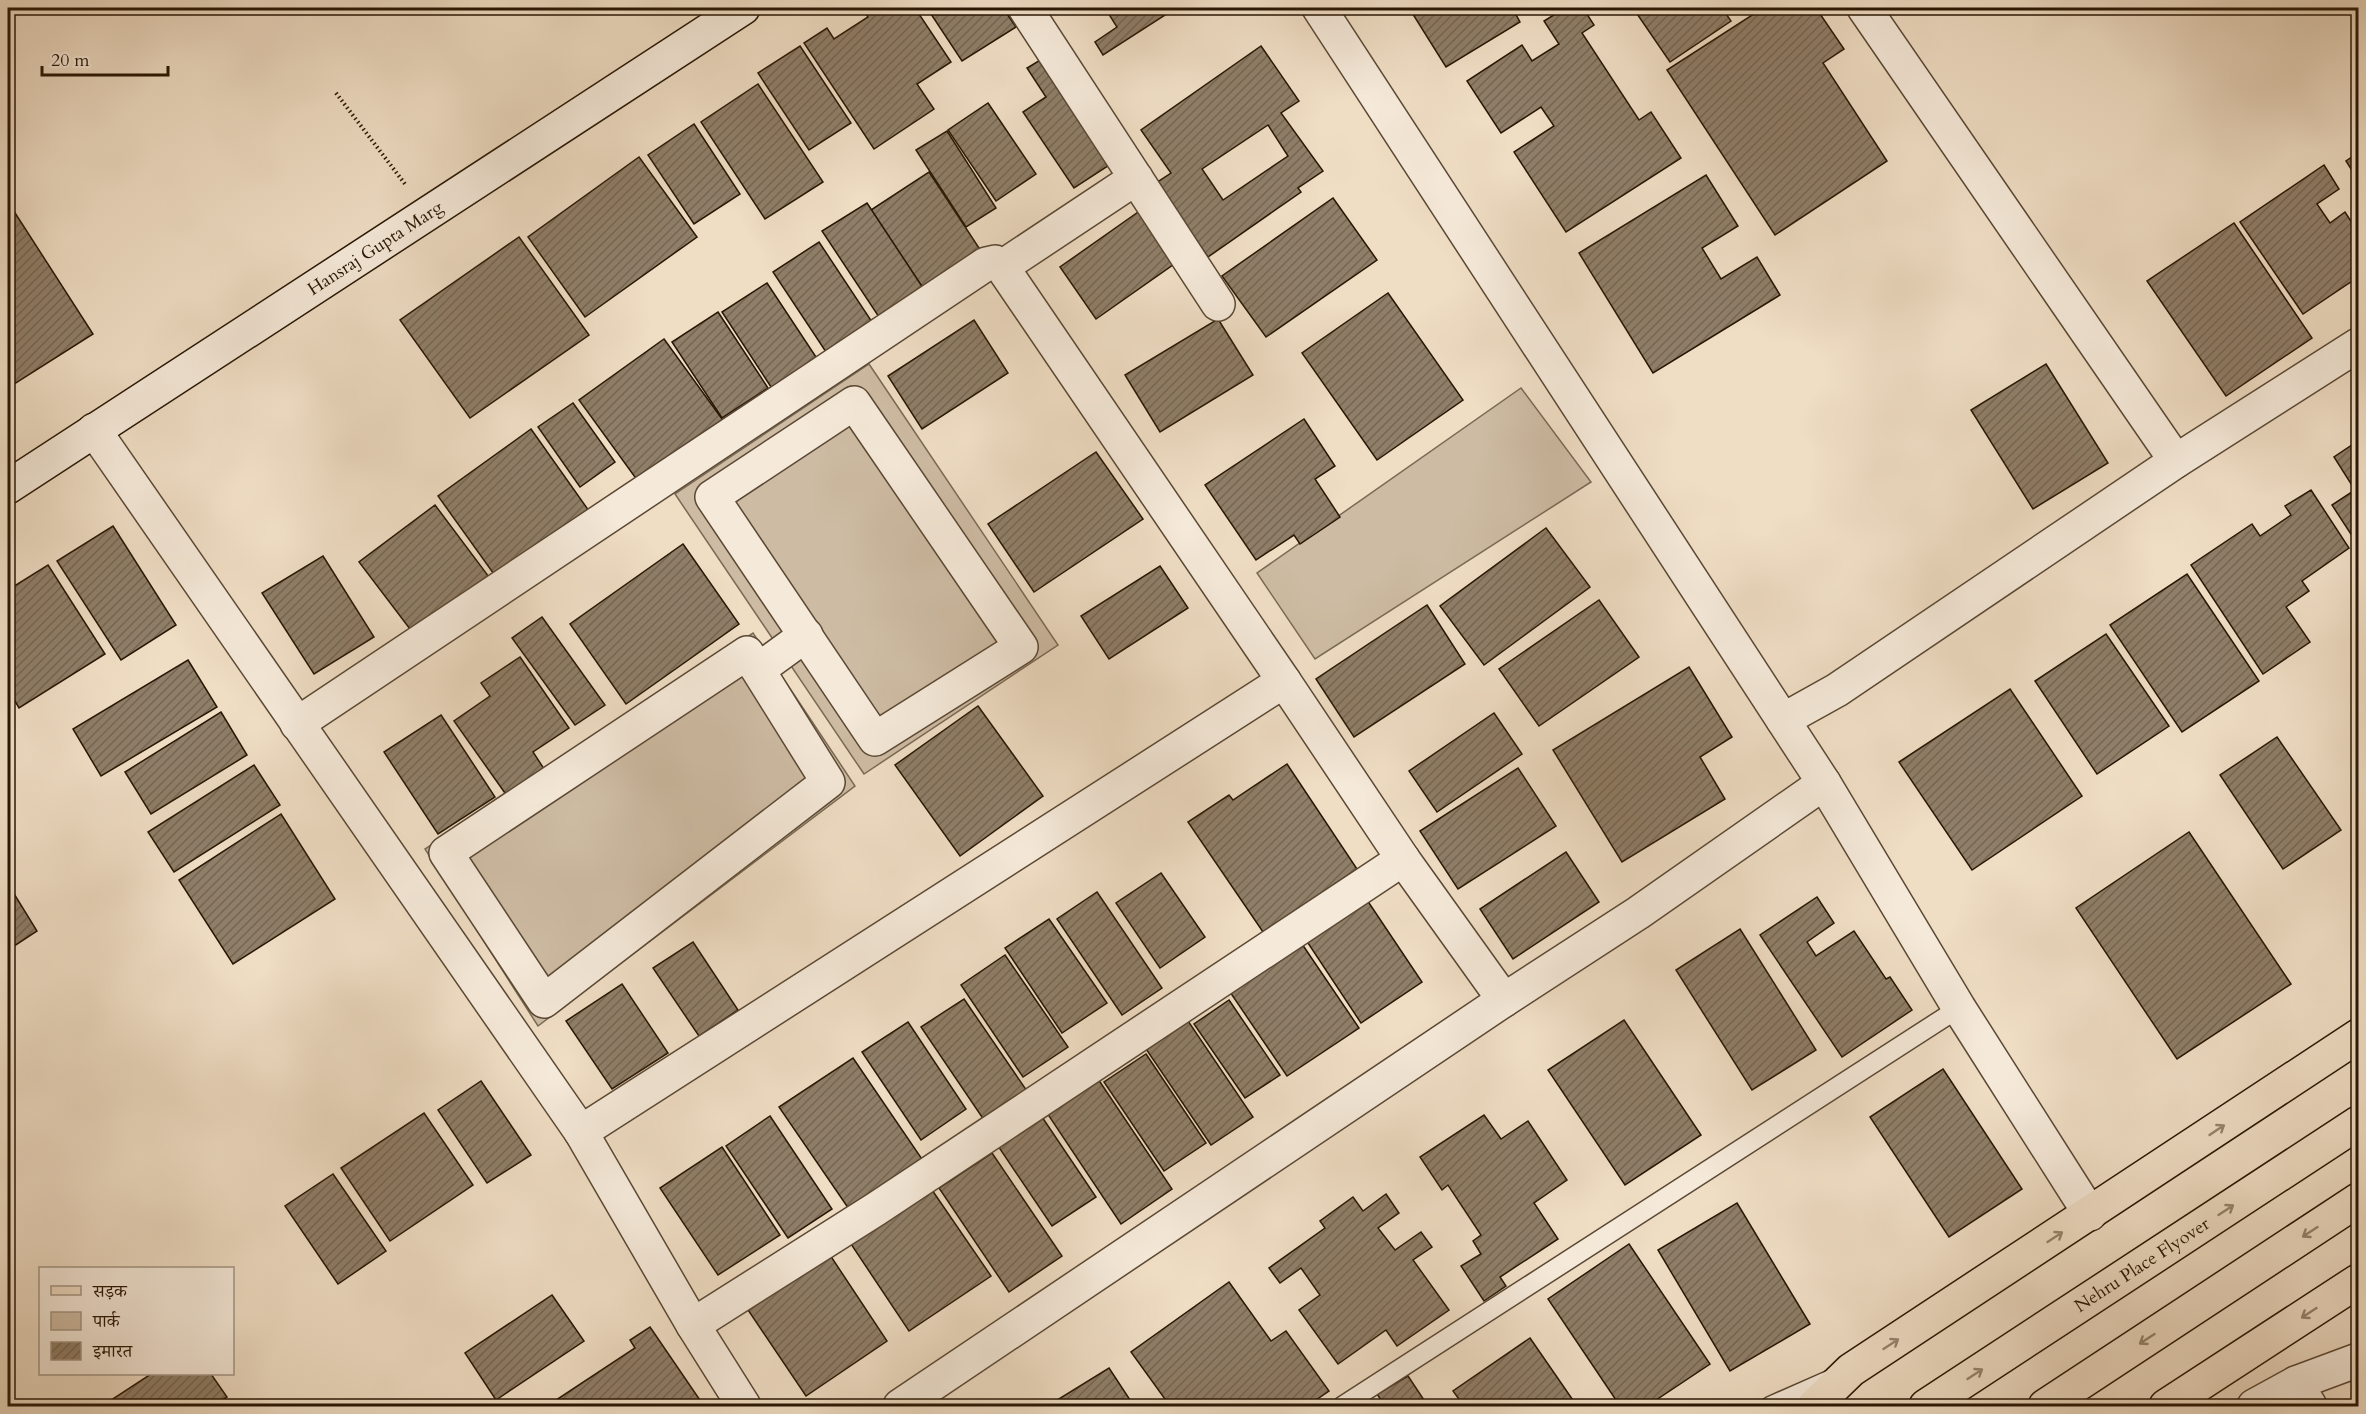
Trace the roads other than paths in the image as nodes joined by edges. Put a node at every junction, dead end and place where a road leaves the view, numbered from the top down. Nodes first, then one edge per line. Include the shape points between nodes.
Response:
1 (743, 8) edge
2 (1025, 8) edge
3 (1318, 8) edge
4 (1864, 8) edge
5 (1136, 178) junction
6 (1002, 267) junction
7 (1218, 304) dead end
8 (2358, 345) edge
9 (756, 417) junction
10 (94, 430) junction
11 (781, 452) junction
12 (2176, 461) junction
13 (8, 487) edge
14 (806, 635) junction
15 (758, 670) junction
16 (1284, 681) junction
17 (1783, 720) junction
18 (297, 723) junction
19 (1824, 783) junction
20 (1403, 859) junction
21 (483, 910) junction
22 (447, 939) junction
23 (1504, 1000) junction
24 (1959, 1008) junction
25 (2358, 1036) edge
26 (2358, 1123) edge
27 (581, 1132) junction
28 (2358, 1200) edge
29 (2090, 1214) junction
30 (2358, 1281) edge
31 (693, 1325) junction
32 (2358, 1360) edge
33 (1851, 1370) junction
34 (2303, 1395) edge
35 (744, 1407) edge
36 (900, 1407) edge
37 (1342, 1407) edge
38 (1770, 1407) edge
39 (1814, 1407) edge
40 (1926, 1407) edge
41 (2045, 1407) edge
42 (2166, 1407) edge
43 (2254, 1407) edge

1 - 10 street, Hansraj Gupta Marg
2 - 5 street
3 - 17 street
4 - 12 street
5 - 6 street
5 - 7 street
6 - 9 street via 995,262 986,264
6 - 16 street
8 - 12 street
9 - 11 street
9 - 18 street
10 - 13 street, Hansraj Gupta Marg
10 - 18 street
11 - 14 street via 712,497
11 - 14 street via 854,403 1021,647 875,739
12 - 17 street via 1837,690
14 - 15 street
15 - 21 street via 747,653 446,853
15 - 21 street via 828,782 544,1001
16 - 20 street
16 - 27 street
17 - 19 street
18 - 22 street
19 - 23 street via 1638,913
19 - 24 street
20 - 23 street
20 - 31 street via 876,1209
21 - 22 street
22 - 27 street
23 - 36 street
24 - 29 street
24 - 37 lane
29 -> 25 main road
40 -> 26 main road, Nehru Place Flyover
27 - 31 street
28 -> 41 main road
33 -> 29 main road
30 -> 42 main road
31 - 35 street
32 - 34 street
33 - 38 lane
33 - 39 main road
34 - 43 street

